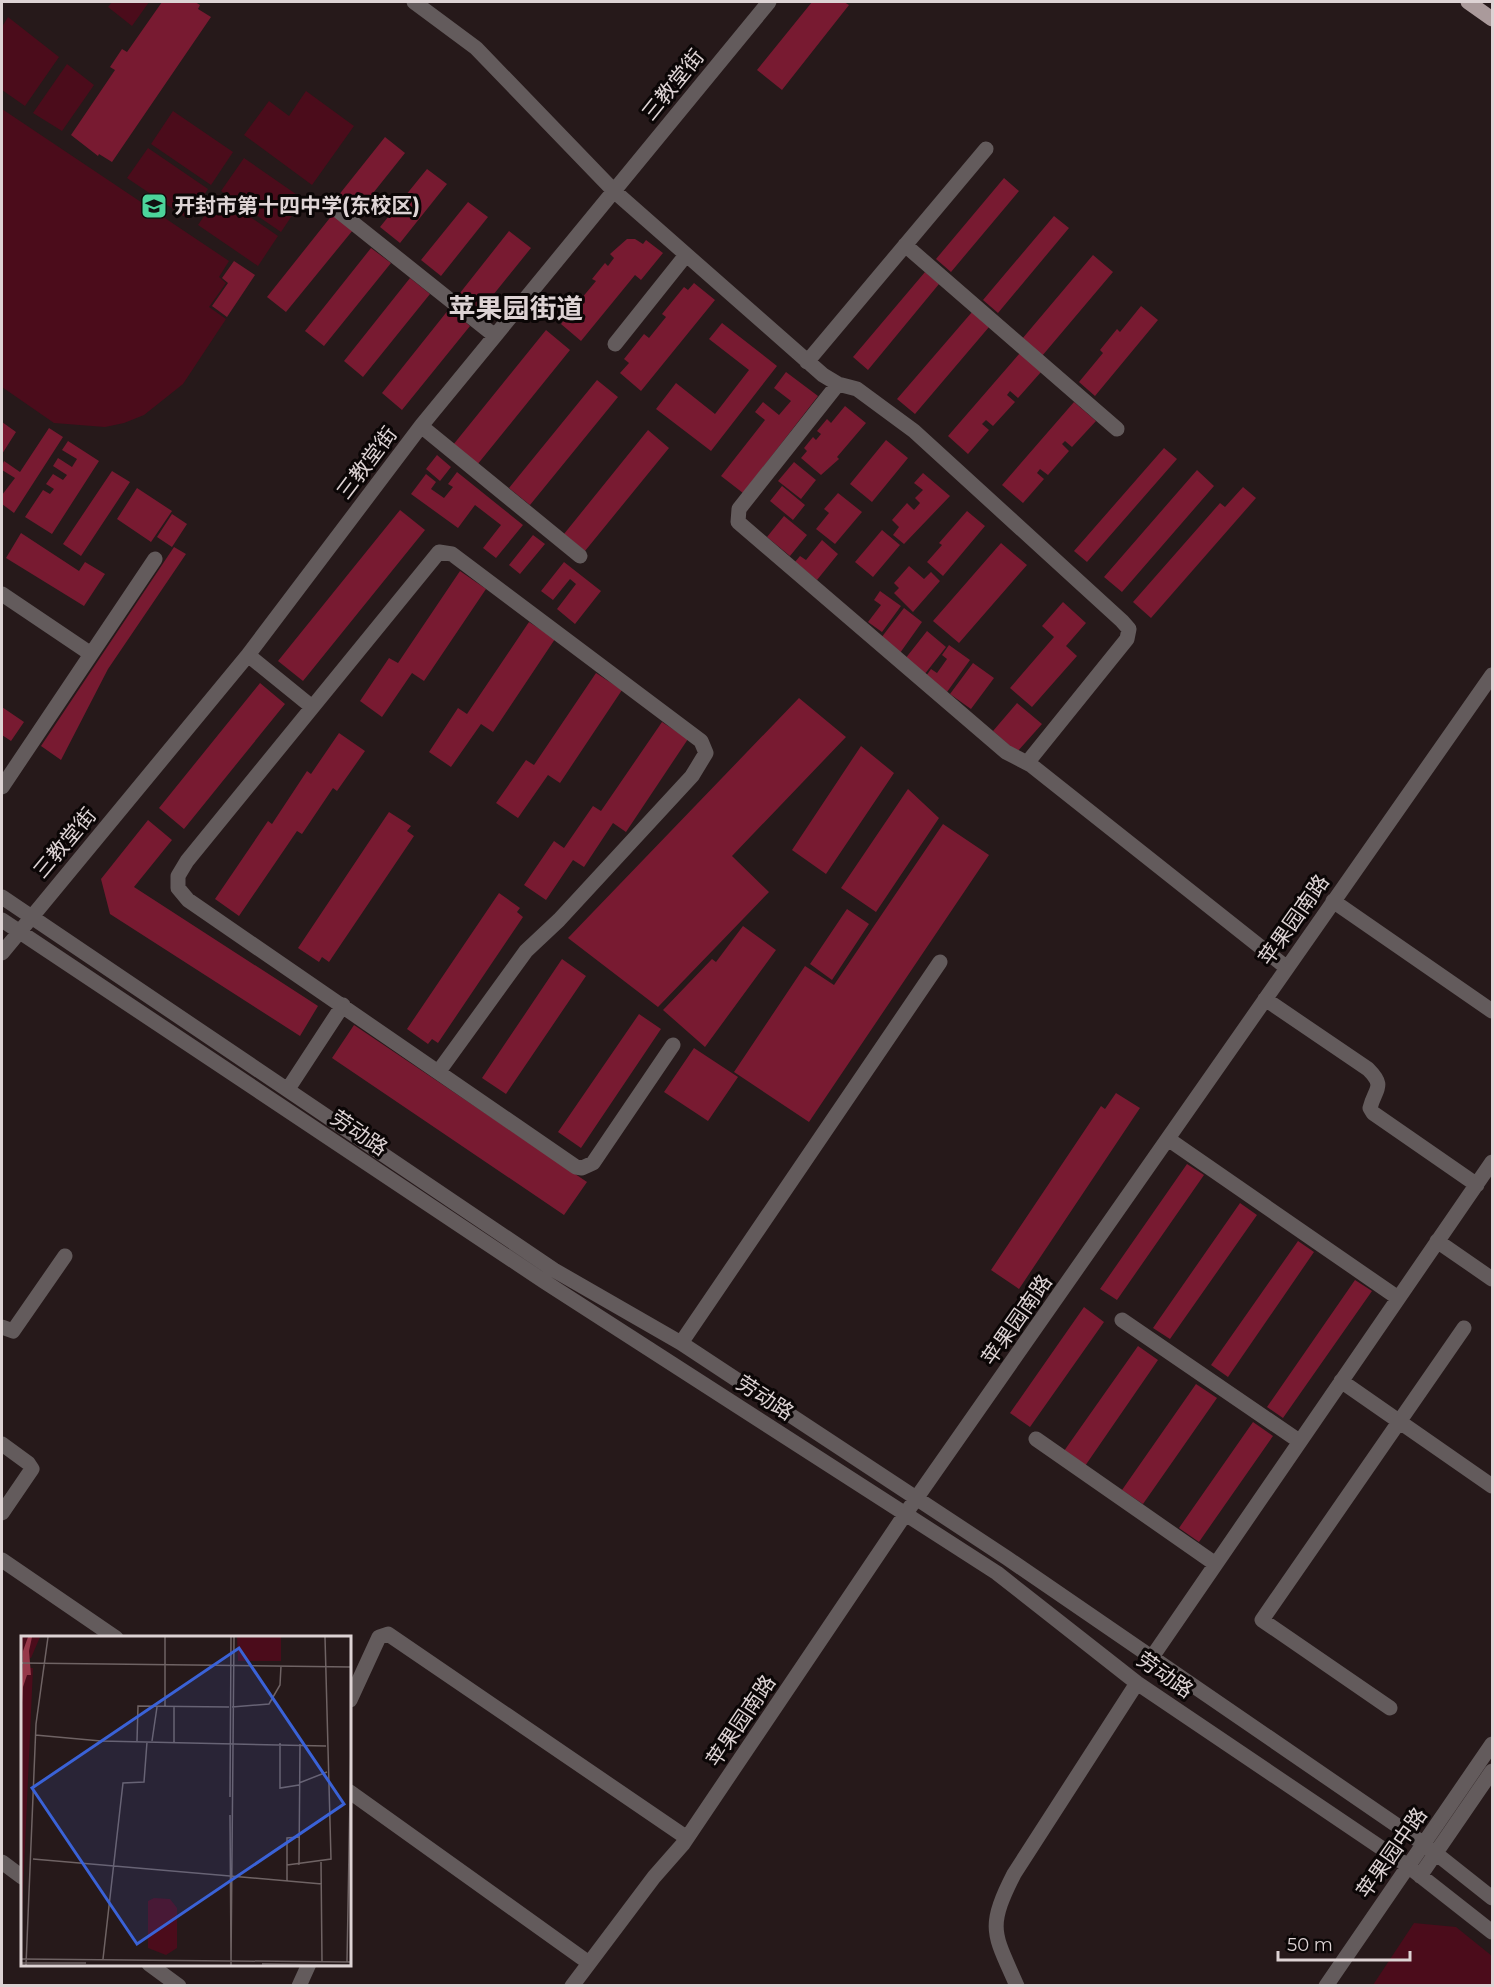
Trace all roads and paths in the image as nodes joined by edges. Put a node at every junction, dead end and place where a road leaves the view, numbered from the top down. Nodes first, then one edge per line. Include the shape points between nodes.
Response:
1 (414, 2) edge
2 (769, 2) edge
3 (1468, 2) edge
4 (1492, 19) edge
5 (986, 149) dead end
6 (614, 191) junction
7 (332, 206) dead end
8 (905, 245) junction
9 (687, 255) junction
10 (495, 336) junction
11 (615, 344) dead end
12 (807, 362) junction
13 (838, 384) junction
14 (421, 426) junction
15 (1117, 429) dead end
16 (580, 556) dead end
17 (155, 559) dead end
18 (2, 594) edge
19 (91, 654) junction
20 (248, 655) junction
21 (1490, 686) edge
22 (312, 707) junction
23 (1032, 765) junction
24 (2, 787) edge
25 (2, 897) edge
26 (1333, 901) junction
27 (31, 917) junction
28 (2, 920) edge
29 (19, 932) junction
30 (2, 953) edge
31 (940, 962) dead end
32 (1287, 968) junction
33 (1265, 999) junction
34 (343, 1005) junction
35 (1492, 1011) edge
36 (673, 1045) dead end
37 (439, 1071) junction
38 (288, 1089) junction
39 (1168, 1140) junction
40 (1492, 1162) edge
41 (1477, 1185) junction
42 (1437, 1241) junction
43 (65, 1256) dead end
44 (1492, 1279) edge
45 (1398, 1298) junction
46 (1122, 1320) dead end
47 (2, 1327) edge
48 (1464, 1328) dead end
49 (681, 1343) junction
50 (1341, 1382) junction
51 (1399, 1422) junction
52 (1036, 1439) dead end
53 (1299, 1441) junction
54 (2, 1444) edge
55 (1492, 1486) edge
56 (917, 1498) junction
57 (2, 1513) edge
58 (906, 1513) junction
59 (2, 1560) edge
60 (1214, 1563) junction
61 (113, 1636) edge
62 (1152, 1657) junction
63 (1137, 1683) junction
64 (351, 1698) edge
65 (1390, 1708) dead end
66 (1492, 1744) edge
67 (1492, 1771) edge
68 (351, 1793) edge
69 (687, 1838) junction
70 (1430, 1849) junction
71 (2, 1862) edge
72 (1414, 1871) junction
73 (21, 1876) edge
74 (1492, 1898) edge
75 (1492, 1932) edge
76 (589, 1962) junction
77 (150, 1966) edge
78 (309, 1966) edge
79 (179, 1986) edge
80 (299, 1986) edge
81 (572, 1986) edge
82 (1017, 1986) edge
83 (1326, 1986) edge

1 - 6 street via 476,48
2 - 6 street, 三教堂街
3 - 4 main road
5 - 8 street
6 - 9 street
6 - 10 street, 三教堂街
7 - 10 street
8 - 12 street
8 - 15 street
9 - 11 street
9 - 12 street
10 - 14 street, 三教堂街
12 - 13 street
13 - 23 street via 857,389 914,431 1129,629 1127,639 1031,758
13 - 23 street via 739,509 738,522 1006,752
14 - 16 street
14 - 20 street, 三教堂街
17 - 19 street
18 - 19 street
19 - 24 street
20 - 22 street
20 - 27 street, 三教堂街
21 - 26 street, 苹果园南路
22 - 34 street via 187,861 178,876 178,888 188,900
22 - 37 street via 439,552 452,554 702,741 706,753 692,776 526,951
23 - 32 street
25 - 27 street, 劳动路
26 - 32 street, 苹果园南路
26 - 35 street
27 - 29 street, 三教堂街
27 - 38 street, 劳动路
28 - 29 street, 劳动路
29 - 30 street, 三教堂街
29 - 58 street, 劳动路 via 545,1282
31 - 49 street
32 - 33 street, 苹果园南路
33 - 39 street, 苹果园南路
33 - 41 street via 1368,1069 1378,1078 1379,1088 1370,1108 1373,1113
34 - 37 street
34 - 38 street
36 - 37 street via 593,1163 582,1168
38 - 49 street, 劳动路 via 554,1270
39 - 45 street
39 - 56 street, 苹果园南路
40 - 41 street
41 - 42 street
42 - 44 street
42 - 45 street
43 - 47 street via 13,1331
45 - 50 street
46 - 53 street
48 - 51 street
49 - 56 street, 劳动路
50 - 51 street
50 - 53 street
51 - 55 street
51 - 65 street via 1262,1620
52 - 60 street
53 - 60 street
54 - 57 street via 32,1469
56 - 58 street, 苹果园南路
56 - 62 street, 劳动路
58 - 63 street, 劳动路 via 997,1573
58 - 69 street, 苹果园南路
59 - 61 street
60 - 62 street
62 - 70 street, 劳动路
63 - 72 street, 劳动路
63 - 82 street via 1003,1896 995,1935
64 - 69 street via 379,1637 388,1634
66 - 70 street, 苹果园中路
67 - 70 street, 苹果园中路
68 - 76 street
69 - 76 street, 苹果园南路
70 - 72 street, 苹果园中路
70 - 74 street, 劳动路
71 - 73 street
72 - 75 street, 劳动路
72 - 83 street, 苹果园中路
76 - 81 street, 苹果园南路
77 - 79 street
78 - 80 street

